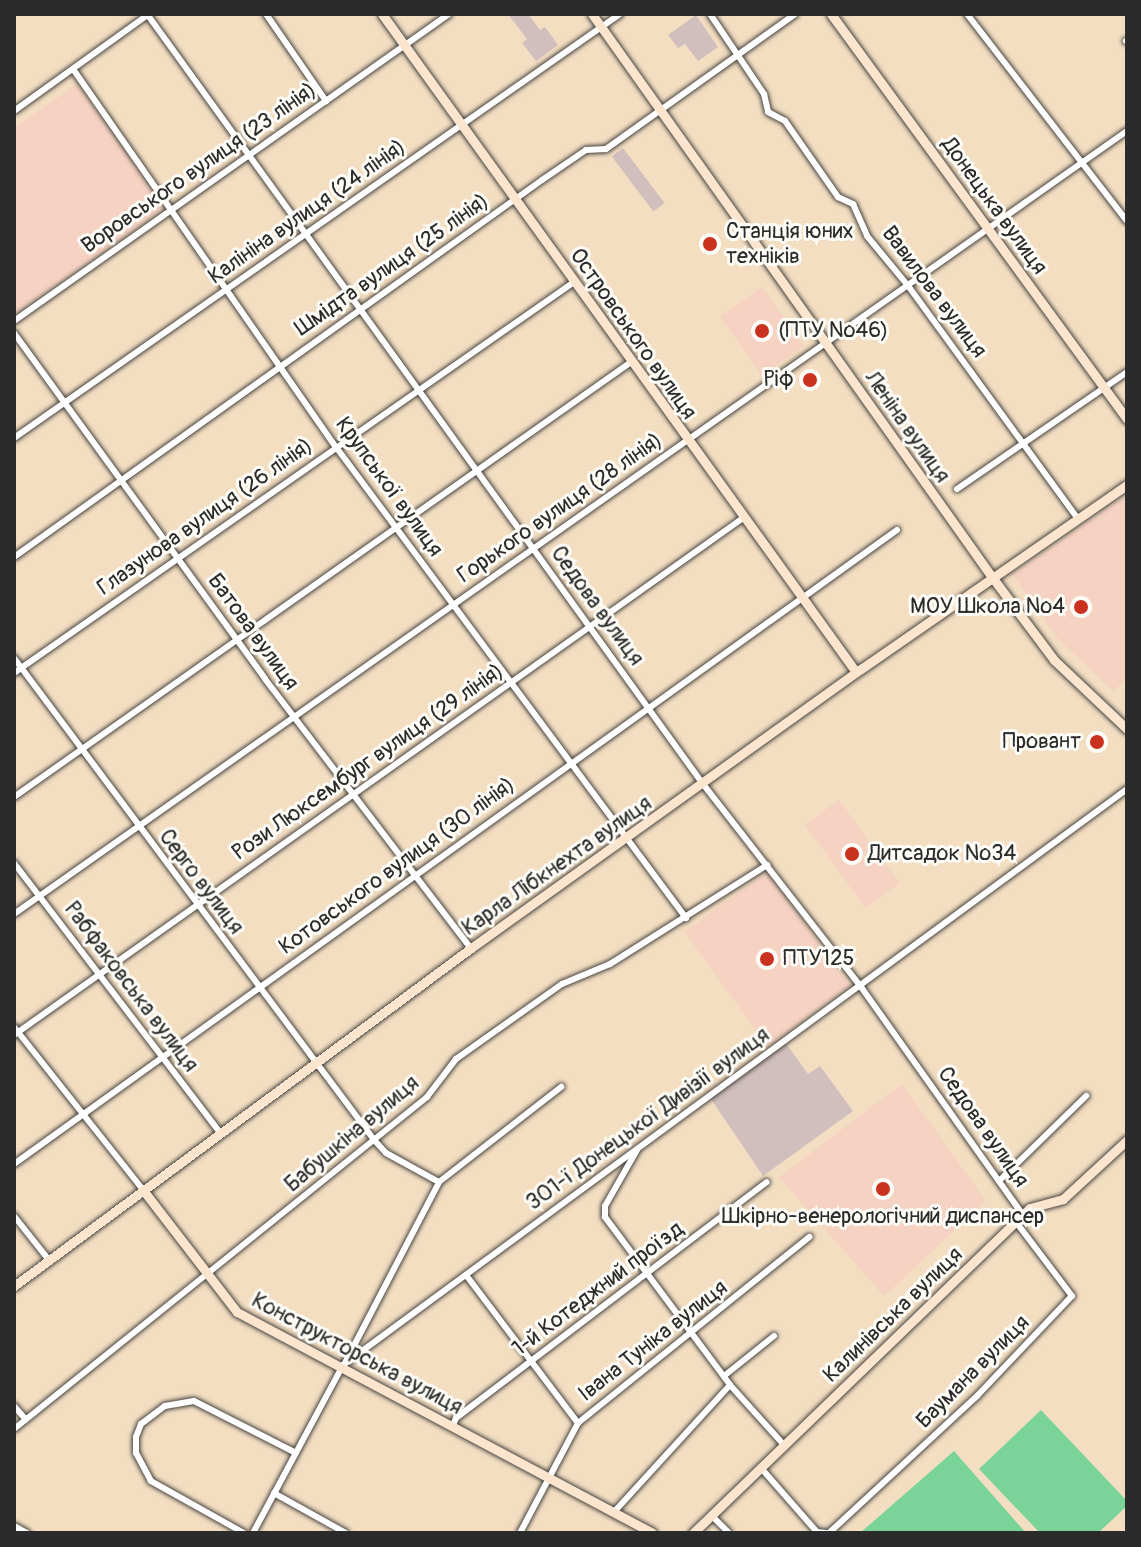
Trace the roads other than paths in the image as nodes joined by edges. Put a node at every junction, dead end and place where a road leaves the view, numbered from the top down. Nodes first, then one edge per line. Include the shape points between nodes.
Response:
1 (148, 14) edge
2 (266, 14) edge
3 (382, 14) edge
4 (449, 14) edge
5 (592, 14) edge
6 (620, 14) edge
7 (710, 14) edge
8 (795, 14) edge
9 (831, 14) edge
10 (967, 14) edge
11 (601, 27) junction
12 (404, 45) junction
13 (739, 54) junction
14 (73, 69) junction
15 (326, 101) junction
16 (660, 110) junction
17 (14, 111) edge
18 (461, 125) junction
19 (1127, 131) edge
20 (249, 155) junction
21 (1084, 162) junction
22 (516, 199) junction
23 (170, 209) junction
24 (1127, 221) edge
25 (989, 230) junction
26 (306, 234) junction
27 (574, 282) junction
28 (909, 287) junction
29 (226, 290) junction
30 (361, 310) junction
31 (14, 321) edge
32 (14, 333) edge
33 (827, 345) junction
34 (631, 362) junction
35 (280, 367) junction
36 (1127, 372) edge
37 (1104, 388) junction
38 (419, 391) junction
39 (64, 403) junction
40 (1127, 419) edge
41 (14, 438) edge
42 (687, 441) junction
43 (1024, 443) junction
44 (336, 447) junction
45 (476, 470) junction
46 (119, 480) junction
47 (1127, 485) edge
48 (957, 489) dead end
49 (743, 518) junction
50 (1078, 519) junction
51 (395, 527) junction
52 (897, 530) dead end
53 (533, 549) junction
54 (14, 557) edge
55 (178, 559) junction
56 (992, 577) junction
57 (801, 597) junction
58 (453, 605) junction
59 (590, 627) junction
60 (236, 639) junction
61 (14, 658) edge
62 (21, 668) junction
63 (856, 672) junction
64 (14, 673) edge
65 (511, 683) junction
66 (648, 707) junction
67 (294, 717) junction
68 (1127, 729) edge
69 (80, 748) junction
70 (571, 763) junction
71 (703, 784) junction
72 (1127, 789) edge
73 (353, 795) junction
74 (14, 797) edge
75 (138, 827) junction
76 (628, 839) junction
77 (14, 863) edge
78 (767, 865) junction
79 (415, 875) junction
80 (40, 895) junction
81 (196, 906) junction
82 (14, 914) edge
83 (686, 918) junction
84 (471, 948) junction
85 (98, 976) junction
86 (861, 987) junction
87 (258, 988) junction
88 (15, 1031) edge
89 (162, 1057) junction
90 (313, 1063) junction
91 (561, 1087) dead end
92 (1086, 1096) dead end
93 (82, 1115) junction
94 (220, 1132) junction
95 (1127, 1140) edge
96 (375, 1141) junction
97 (638, 1147) junction
98 (14, 1164) edge
99 (999, 1181) junction
100 (439, 1182) junction
101 (767, 1182) dead end
102 (143, 1190) junction
103 (14, 1216) edge
104 (1019, 1219) junction
105 (809, 1237) dead end
106 (49, 1260) junction
107 (649, 1272) junction
108 (466, 1275) junction
109 (207, 1276) junction
110 (14, 1286) edge
111 (693, 1333) junction
112 (774, 1336) dead end
113 (531, 1362) junction
114 (343, 1365) junction
115 (724, 1376) junction
116 (730, 1385) junction
117 (14, 1406) edge
118 (26, 1420) junction
119 (578, 1423) junction
120 (453, 1425) junction
121 (14, 1429) edge
122 (784, 1445) junction
123 (296, 1453) junction
124 (761, 1468) junction
125 (549, 1477) junction
126 (274, 1493) junction
127 (614, 1512) junction
128 (711, 1515) junction
129 (14, 1526) edge
130 (27, 1533) edge
131 (244, 1533) edge
132 (253, 1533) edge
133 (346, 1533) edge
134 (520, 1533) edge
135 (652, 1533) edge
136 (693, 1533) edge
137 (729, 1533) edge
138 (827, 1533) edge

1 - 14 street
1 - 20 street, Седова вулиця
2 - 15 street
3 - 12 street, Островського вулиця
4 - 12 street, Воровського вулиця (23 лiнiя)
5 - 11 street, Леніна вулиця
6 - 11 street, Калініна вулиця (24 лiнiя)
7 - 13 street, Вавилова вулиця
8 - 13 street, Шмідта вулиця (25 лiнiя)
9 - 25 street, Донецька вулиця
10 - 21 street
11 - 16 street, Леніна вулиця
11 - 18 street, Калініна вулиця (24 лiнiя)
12 - 15 street, Воровського вулиця (23 лiнiя)
12 - 18 street, Островського вулиця
13 - 16 street, Шмідта вулиця (25 лiнiя)
13 - 28 street, Вавилова вулиця via 764,94 768,112 785,121 838,197 853,204 867,236
14 - 17 street
14 - 23 street, Крупської вулиця
15 - 20 street, Воровського вулиця (23 лiнiя)
16 - 22 street, Шмідта вулиця (25 лiнiя) via 606,149 586,150
16 - 33 street, Леніна вулиця
18 - 22 street, Островського вулиця
18 - 26 street, Калініна вулиця (24 лiнiя)
19 - 21 street, Горького вулиця (28 лiнiя)
20 - 23 street, Воровського вулиця (23 лiнiя)
20 - 26 street, Седова вулиця
21 - 24 street
21 - 25 street, Горького вулиця (28 лiнiя)
22 - 27 street, Островського вулиця
22 - 30 street, Шмідта вулиця (25 лiнiя)
23 - 29 street, Крупської вулиця
23 - 31 street, Воровського вулиця (23 лiнiя)
25 - 28 street, Горького вулиця (28 лiнiя)
25 - 37 street, Донецька вулиця
26 - 29 street, Калініна вулиця (24 лiнiя)
26 - 30 street, Седова вулиця
27 - 34 street, Островського вулиця
27 - 38 street, Глазунова вулиця (26 лiнiя)
28 - 33 street, Горького вулиця (28 лiнiя)
28 - 43 street, Вавилова вулиця
29 - 35 street, Крупської вулиця
29 - 39 street, Калініна вулиця (24 лiнiя)
30 - 35 street, Шмідта вулиця (25 лiнiя)
30 - 38 street, Седова вулиця
32 - 39 street, Батова вулиця
33 - 42 street, Горького вулиця (28 лiнiя)
33 - 56 street, Леніна вулиця
34 - 42 street, Островського вулиця
34 - 45 street
35 - 44 street, Крупської вулиця
35 - 46 street, Шмідта вулиця (25 лiнiя)
36 - 37 street
37 - 40 street, Донецька вулиця
37 - 43 street
38 - 44 street, Глазунова вулиця (26 лiнiя)
38 - 45 street, Седова вулиця
39 - 41 street, Калініна вулиця (24 лiнiя)
39 - 46 street, Батова вулиця
42 - 49 street, Островського вулиця
42 - 53 street, Горького вулиця (28 лiнiя)
43 - 48 street
43 - 50 street, Вавилова вулиця
44 - 51 street, Крупської вулиця
44 - 55 street, Глазунова вулиця (26 лiнiя)
45 - 51 street
45 - 53 street, Седова вулиця
46 - 54 street, Шмідта вулиця (25 лiнiя)
46 - 55 street, Батова вулиця
47 - 50 street, Карла Лібкнехта вулиця
49 - 57 street, Островського вулиця
49 - 59 street, Рози Люксембург вулиця (29 лiнiя)
50 - 56 street, Карла Лібкнехта вулиця
51 - 58 street, Крупської вулиця
51 - 60 street
52 - 57 street, Котовського вулиця (30 лiнiя)
53 - 58 street, Горького вулиця (28 лiнiя)
53 - 59 street, Седова вулиця
55 - 60 street, Батова вулиця
55 - 62 street, Глазунова вулиця (26 лiнiя)
56 - 63 street, Карла Лібкнехта вулиця
56 - 68 street, Леніна вулиця via 1054,660
57 - 63 street, Островського вулиця
57 - 66 street, Котовського вулиця (30 лiнiя)
58 - 65 street, Крупської вулиця
58 - 67 street, Горького вулиця (28 лiнiя)
59 - 65 street, Рози Люксембург вулиця (29 лiнiя)
59 - 66 street, Седова вулиця
60 - 67 street, Батова вулиця
60 - 69 street
61 - 62 street, Серго вулиця
62 - 64 street, Глазунова вулиця (26 лiнiя)
62 - 69 street, Серго вулиця
63 - 71 street, Карла Лібкнехта вулиця
65 - 70 street, Крупської вулиця
65 - 73 street, Рози Люксембург вулиця (29 лiнiя)
66 - 70 street, Котовського вулиця (30 лiнiя)
66 - 71 street, Седова вулиця
67 - 73 street, Батова вулиця
67 - 75 street, Горького вулиця (28 лiнiя)
69 - 74 street
69 - 75 street, Серго вулиця
70 - 76 street, Крупської вулиця
70 - 79 street, Котовського вулиця (30 лiнiя)
71 - 76 street, Карла Лібкнехта вулиця
71 - 78 street, Седова вулиця
72 - 86 street, 301-ї Донецької Дивізії вулиця
73 - 79 street, Батова вулиця
73 - 81 street, Рози Люксембург вулиця (29 лiнiя)
75 - 80 street, Горького вулиця (28 лiнiя)
75 - 81 street, Серго вулиця
76 - 83 street, Крупської вулиця
76 - 84 street, Карла Лібкнехта вулиця
77 - 80 street, Рабфаковська вулиця
78 - 83 street, Бабушкіна вулиця
78 - 86 street, Седова вулиця
79 - 84 street, Батова вулиця
79 - 87 street, Котовського вулиця (30 лiнiя)
80 - 82 street, Горького вулиця (28 лiнiя)
80 - 85 street, Рабфаковська вулиця
81 - 85 street, Рози Люксембург вулиця (29 лiнiя)
81 - 87 street, Серго вулиця
83 - 96 street, Бабушкіна вулиця via 610,964 562,984 464,1053 427,1097
84 - 90 street, Карла Лібкнехта вулиця
85 - 88 street, Рози Люксембург вулиця (29 лiнiя)
85 - 89 street, Рабфаковська вулиця
86 - 97 street, 301-ї Донецької Дивізії вулиця
86 - 99 street, Седова вулиця
87 - 89 street, Котовського вулиця (30 лiнiя)
87 - 90 street, Серго вулиця
88 - 93 street, Конструкторська вулиця
89 - 93 street, Котовського вулиця (30 лiнiя)
89 - 94 street, Рабфаковська вулиця
90 - 94 street, Карла Лібкнехта вулиця
90 - 96 street, Серго вулиця
91 - 100 street
92 - 99 street
93 - 98 street, Котовського вулиця (30 лiнiя)
93 - 102 street, Конструкторська вулиця
94 - 102 street, Карла Лібкнехта вулиця
95 - 104 street, Калинівська вулиця via 1063,1199 1030,1208
96 - 100 street, Серго вулиця via 386,1153
96 - 109 street, Бабушкіна вулиця
97 - 107 street via 605,1206 605,1217
97 - 108 street, 301-ї Донецької Дивізії вулиця
99 - 104 street, Седова вулиця
100 - 114 street
101 - 107 street, 1-й Котеджний проїзд
102 - 106 street, Карла Лібкнехта вулиця
102 - 109 street, Конструкторська вулиця
103 - 106 street
104 - 122 street, Калинівська вулиця
104 - 138 street, Баумана вулиця via 1072,1296 977,1396
105 - 111 street, Івана Туніка вулиця
106 - 110 street, Карла Лібкнехта вулиця
107 - 111 street
107 - 113 street, 1-й Котеджний проїзд
108 - 113 street
108 - 114 street, 301-ї Донецької Дивізії вулиця
109 - 114 street, Конструкторська вулиця via 237,1312
109 - 118 street, Бабушкіна вулиця
111 - 115 street
111 - 119 street, Івана Туніка вулиця
112 - 115 street
113 - 119 street
113 - 120 street, 1-й Котеджний проїзд
114 - 120 street, Конструкторська вулиця
114 - 123 street, 301-ї Донецької Дивізії вулиця
115 - 116 street
116 - 122 street
116 - 127 street
117 - 118 street
118 - 121 street, Бабушкіна вулиця
119 - 125 street, Івана Туніка вулиця
120 - 125 street, Конструкторська вулиця
122 - 124 street, Калинівська вулиця
123 - 126 street, 301-ї Донецької Дивізії вулиця
123 - 131 street via 194,1401 165,1406 141,1424 136,1453 151,1481
124 - 128 street, Калинівська вулиця
124 - 138 street, Баумана вулиця via 817,1532
125 - 127 street, Конструкторська вулиця
125 - 134 street, Івана Туніка вулиця
126 - 132 street, 301-ї Донецької Дивізії вулиця
126 - 133 street
127 - 135 street, Конструкторська вулиця
128 - 136 street, Калинівська вулиця
128 - 137 street
129 - 130 street

